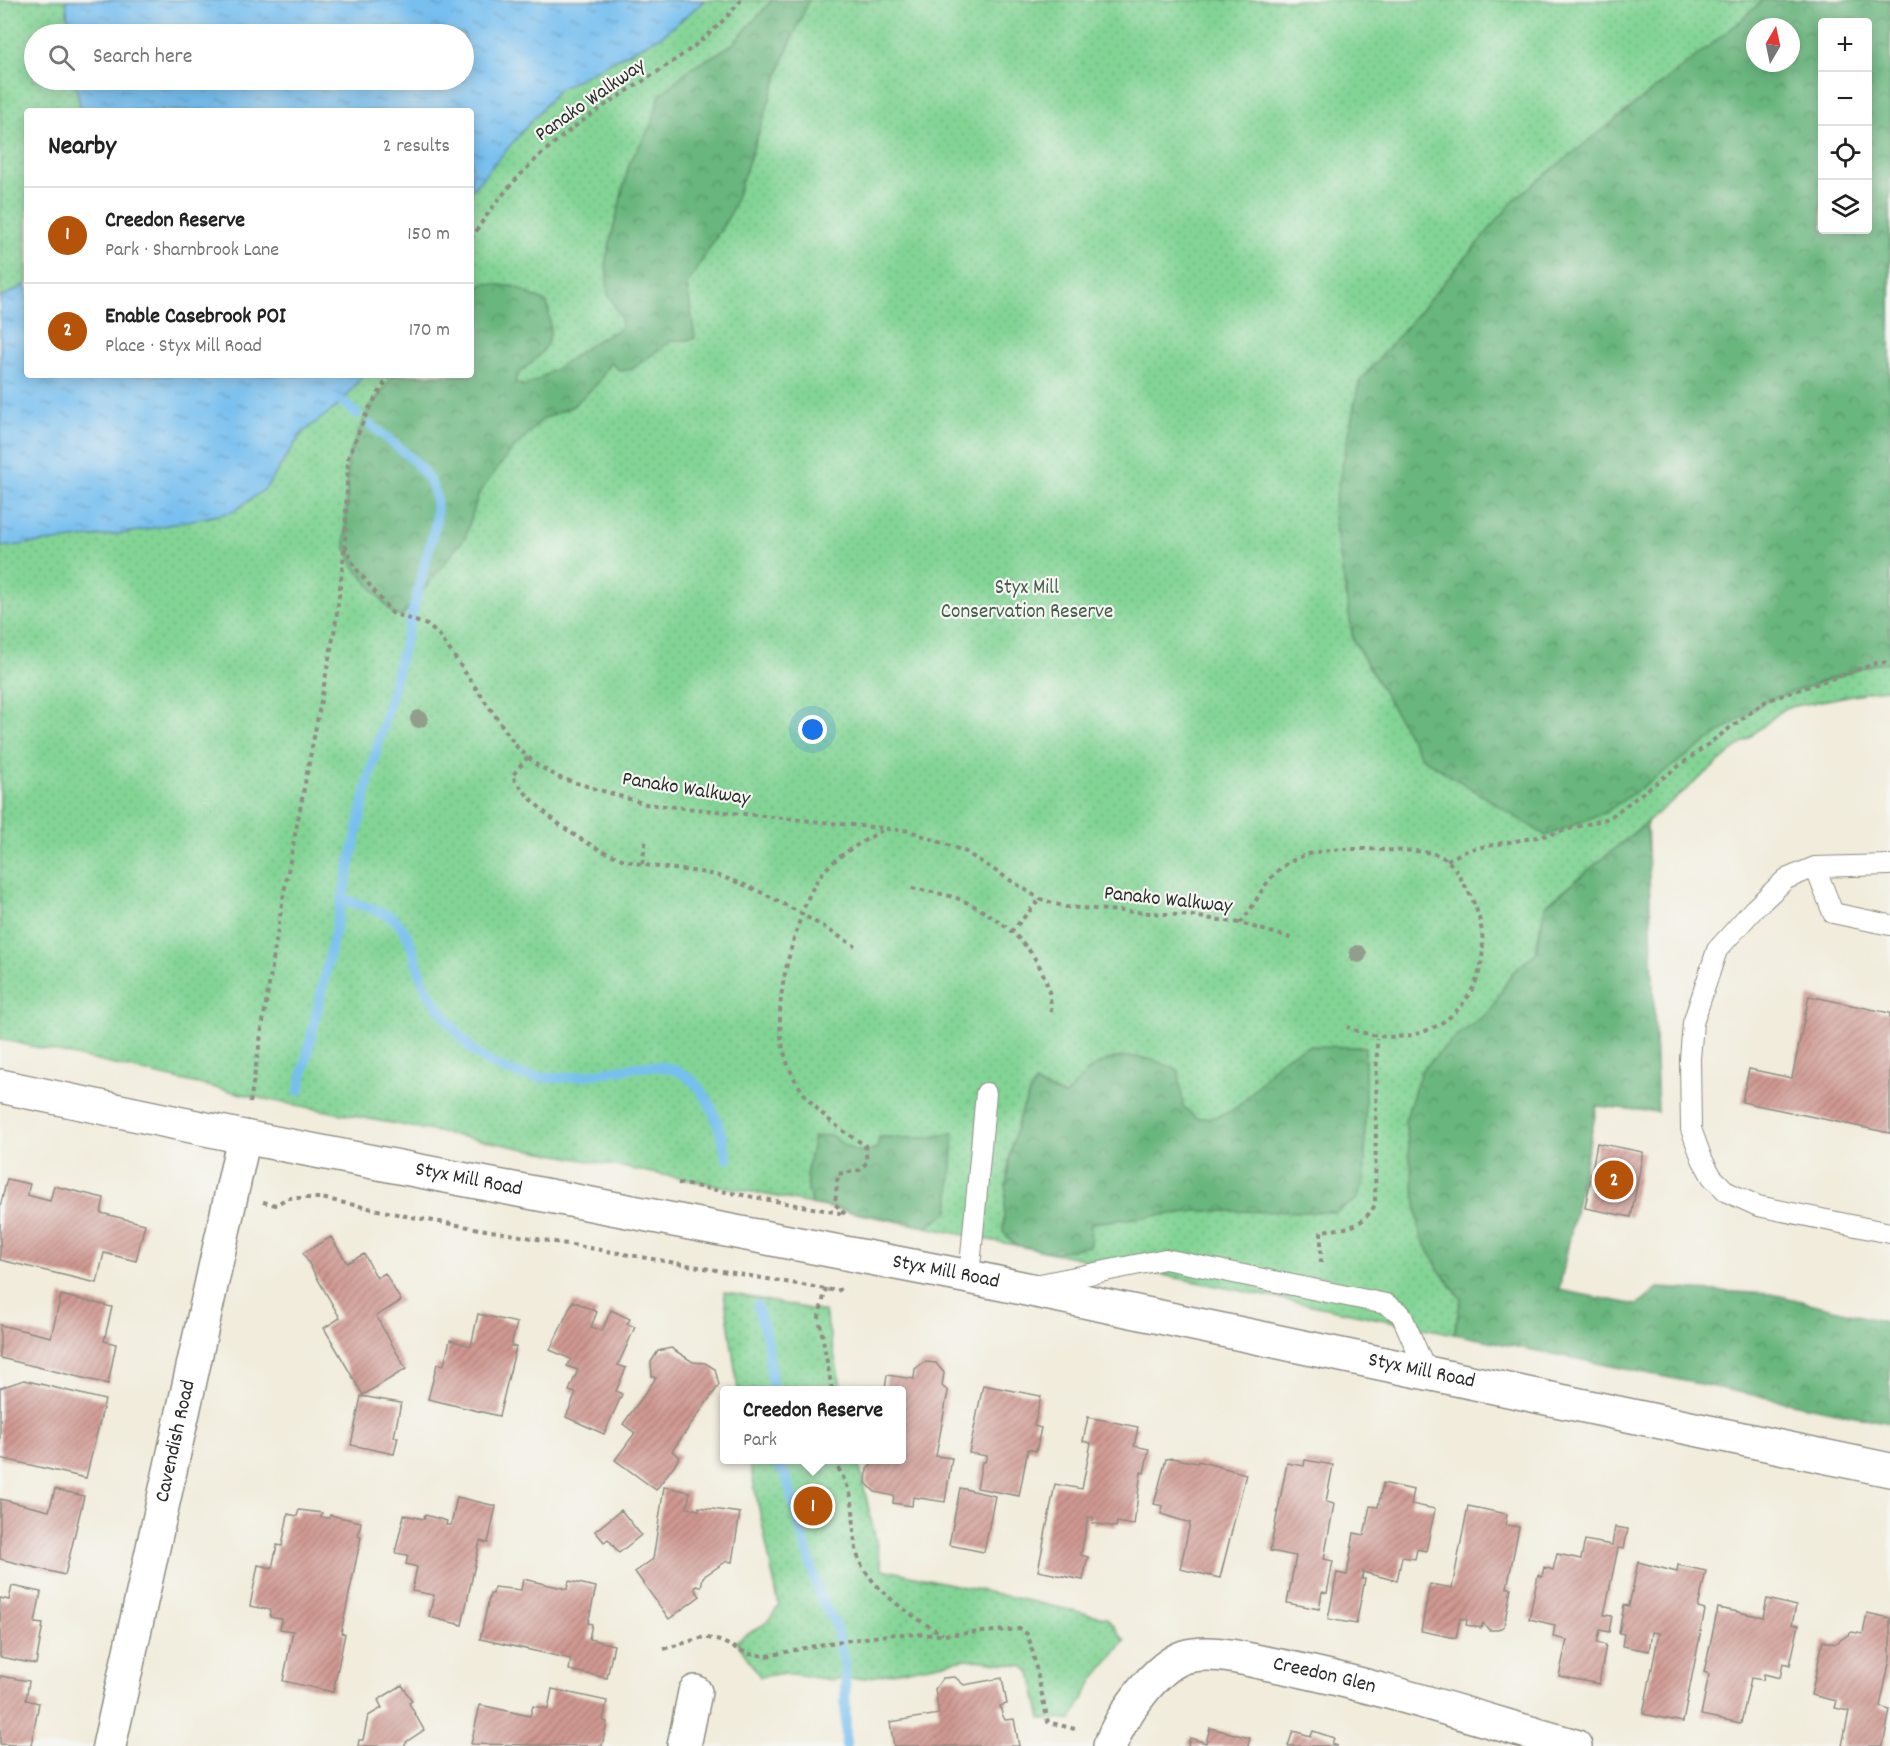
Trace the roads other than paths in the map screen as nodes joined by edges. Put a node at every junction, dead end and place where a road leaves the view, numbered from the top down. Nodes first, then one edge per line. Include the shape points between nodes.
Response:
1 (1890, 865) edge
2 (1815, 867) junction
3 (1890, 925) edge
4 (0, 1086) edge
5 (986, 1093) dead end
6 (244, 1137) junction
7 (1890, 1233) edge
8 (969, 1277) junction
9 (1018, 1289) junction
10 (1426, 1371) junction
11 (1890, 1470) edge
12 (695, 1692) dead end
13 (1111, 1743) edge
14 (109, 1746) edge
15 (684, 1746) edge
16 (1575, 1746) edge

1 - 2 lane
2 - 3 lane via 1833,913
2 - 7 lane via 1786,879 1717,950 1693,1023 1691,1129 1702,1160 1727,1192 1758,1206
4 - 6 street, Styx Mill Road
5 - 8 lane
6 - 8 street, Styx Mill Road
6 - 14 street, Cavendish Road
8 - 9 street, Styx Mill Road
9 - 10 street, Styx Mill Road
9 - 10 lane via 1165,1259 1395,1308
10 - 11 street, Styx Mill Road
12 - 15 street
13 - 16 street, Creedon Glen via 1151,1679 1185,1657 1208,1654 1320,1674

